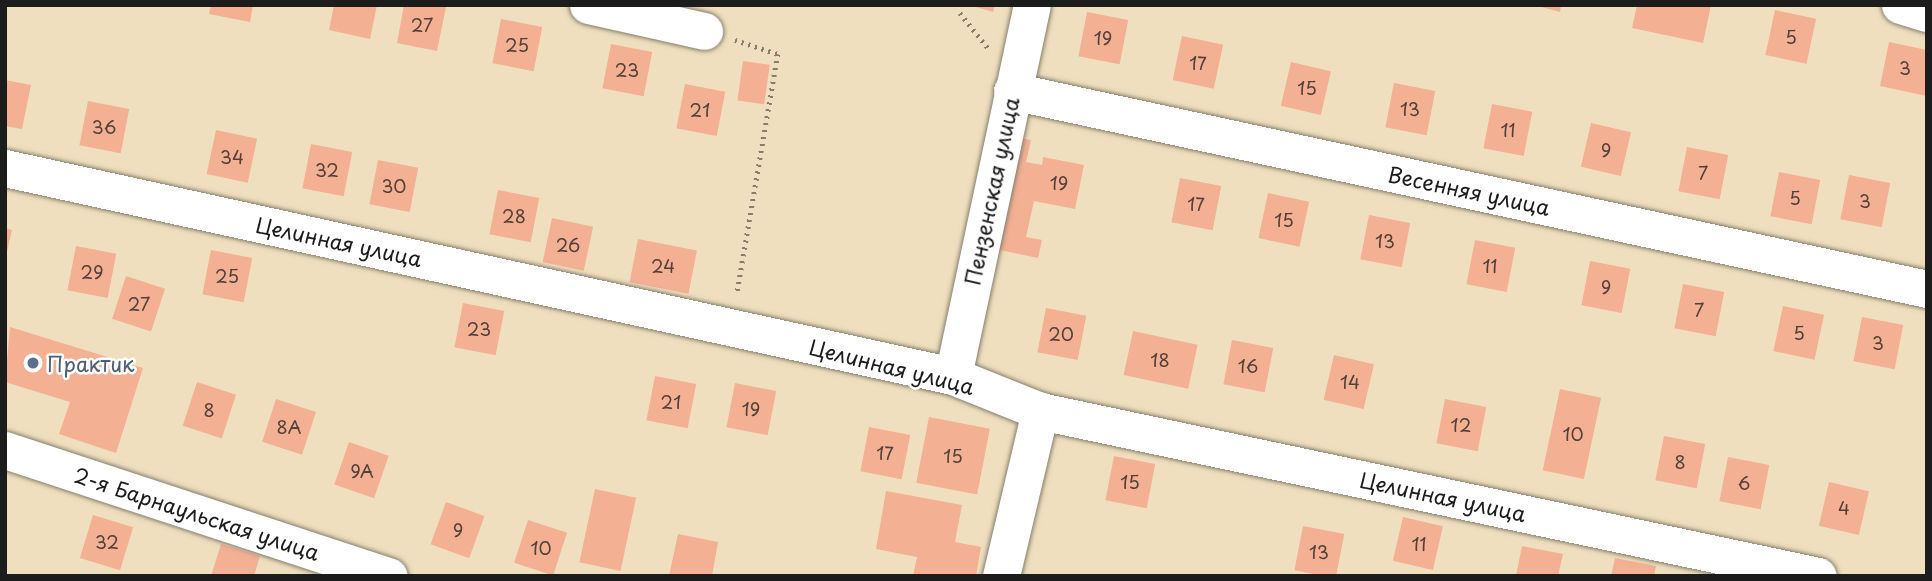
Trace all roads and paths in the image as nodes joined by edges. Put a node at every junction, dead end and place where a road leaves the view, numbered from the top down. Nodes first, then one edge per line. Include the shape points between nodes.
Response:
1 (588, 5) edge
2 (1032, 5) edge
3 (1900, 5) edge
4 (1927, 13) edge
5 (704, 31) joint
6 (1012, 91) junction
7 (5, 168) edge
8 (1927, 289) edge
9 (732, 328) junction
10 (953, 376) junction
11 (1040, 411) junction
12 (5, 450) edge
13 (389, 576) edge
14 (1000, 576) edge
15 (1818, 576) edge

1 - 5 street
2 - 6 street, Пензенская улица
3 - 4 street
5 - 9 path via 778,54
6 - 8 street, Весенняя улица
6 - 10 street, Пензенская улица
7 - 9 street, Целинная улица
9 - 10 street, Целинная улица
10 - 11 street, Целинная улица
11 - 14 street
11 - 15 street, Целинная улица
12 - 13 street, 2-я Барнаульская улица

